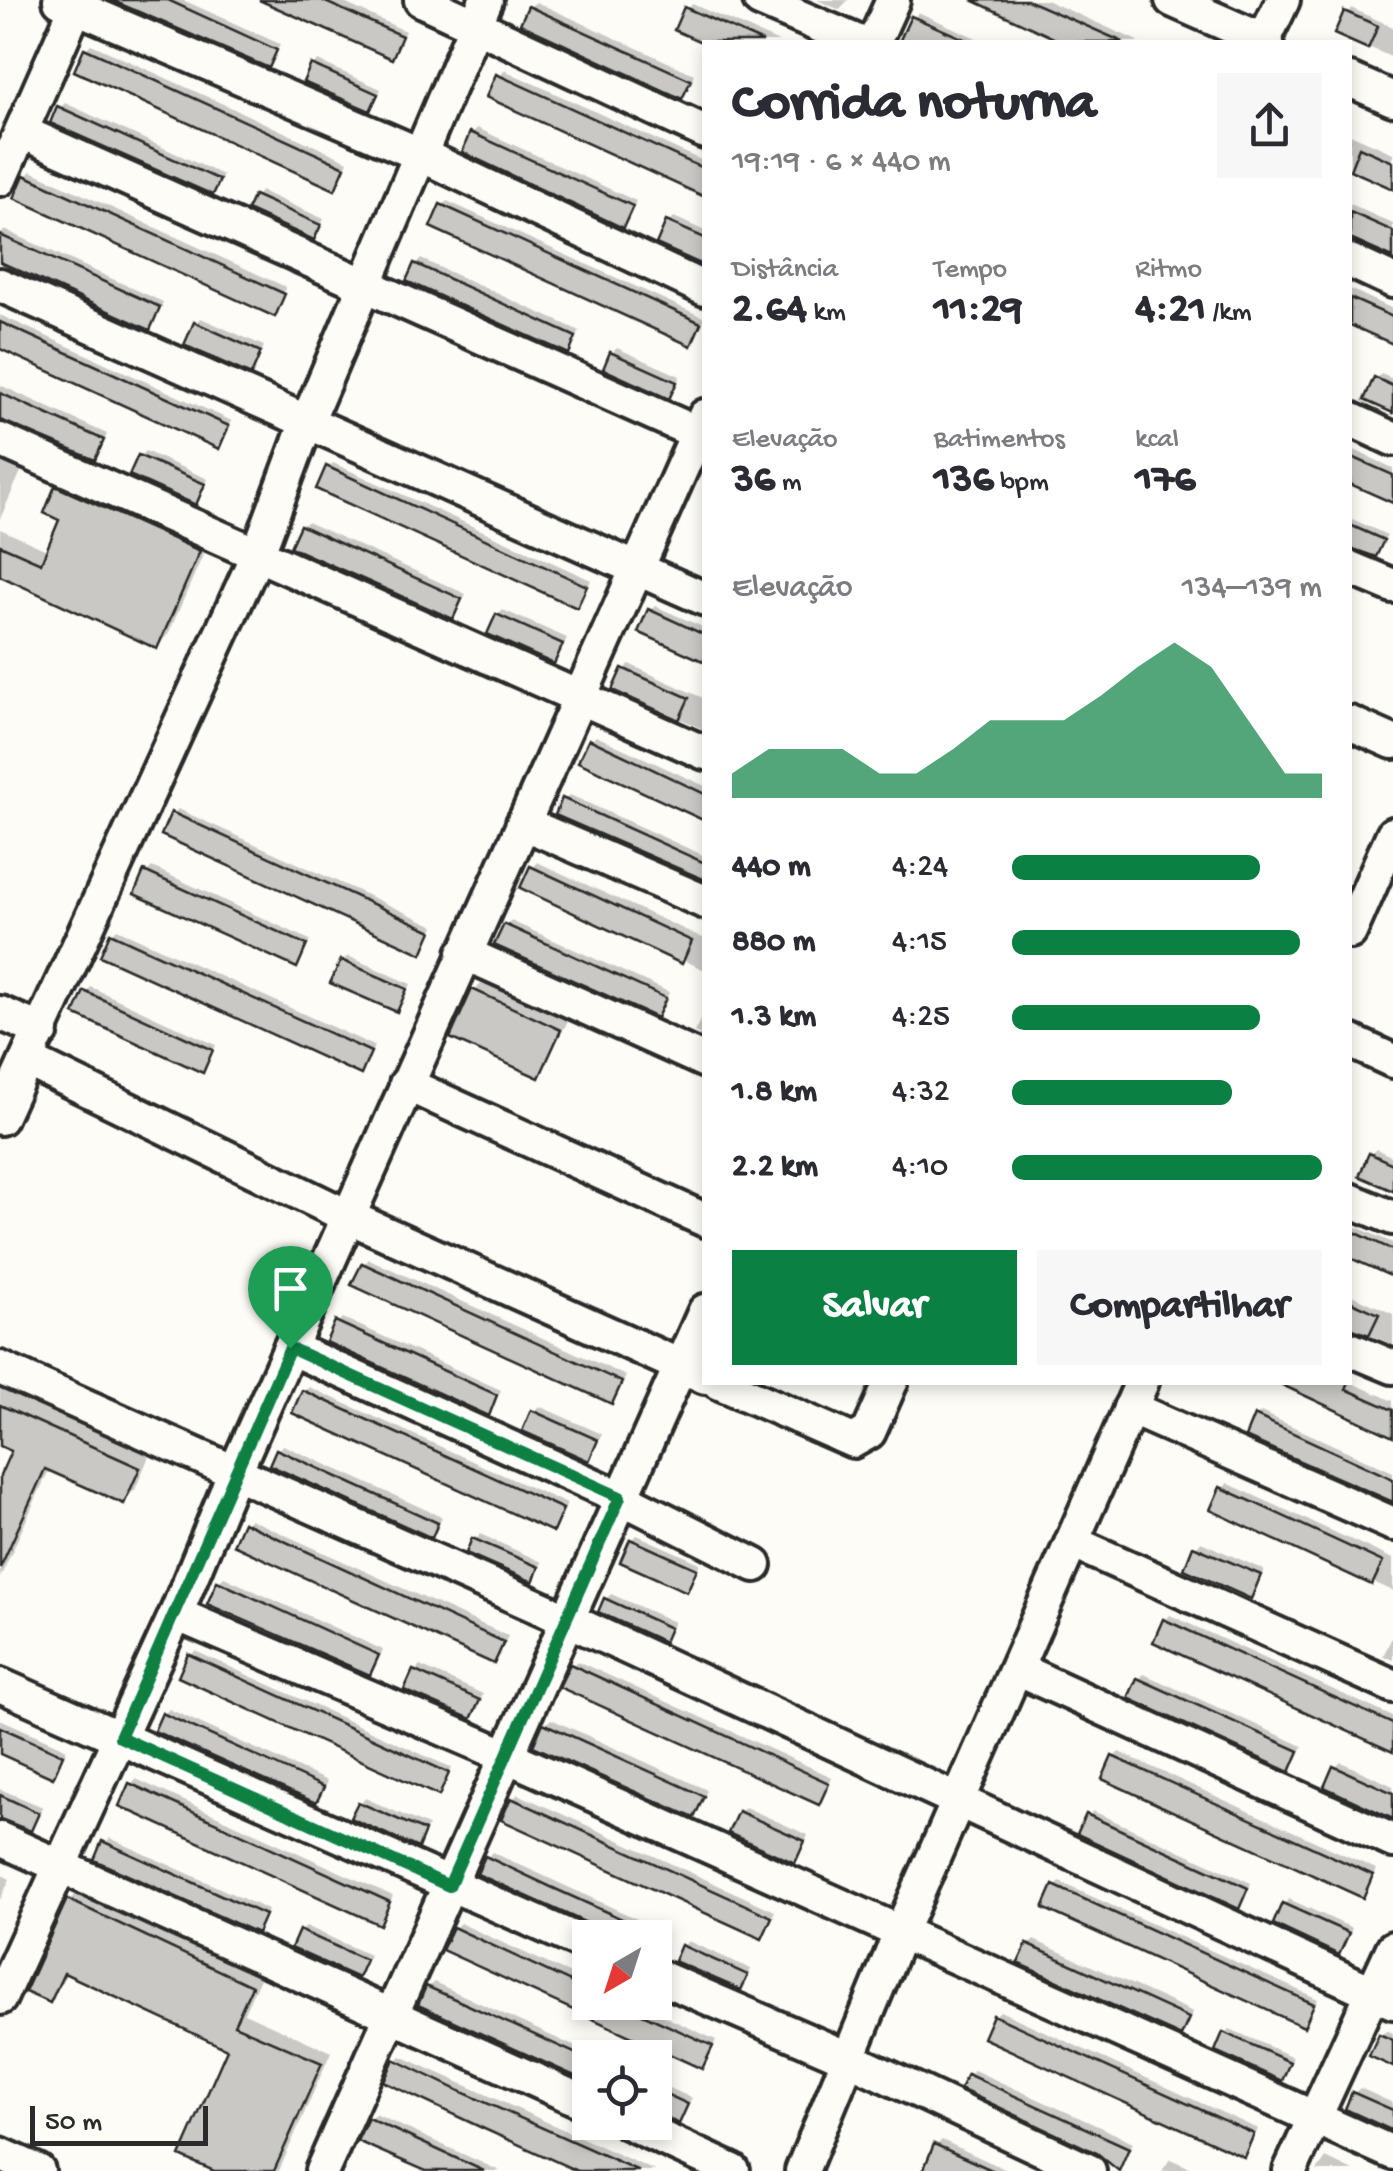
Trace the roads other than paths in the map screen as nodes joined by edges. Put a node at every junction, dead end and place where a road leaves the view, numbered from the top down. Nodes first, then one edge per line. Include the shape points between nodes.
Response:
1 (421, 0) edge
2 (760, 0) edge
3 (893, 0) edge
4 (1172, 0) edge
5 (1283, 0) edge
6 (72, 2) edge
7 (481, 12) edge
8 (853, 40) edge
9 (875, 40) edge
10 (1261, 40) edge
11 (1266, 40) edge
12 (1352, 81) edge
13 (1393, 99) edge
14 (702, 130) edge
15 (22, 132) junction
16 (419, 154) junction
17 (0, 179) edge
18 (1352, 263) edge
19 (1393, 280) edge
20 (0, 285) edge
21 (364, 286) junction
22 (702, 288) edge
23 (1352, 420) edge
24 (306, 424) junction
25 (701, 424) edge
26 (1393, 438) edge
27 (0, 440) edge
28 (258, 553) junction
29 (636, 568) junction
30 (1352, 569) edge
31 (1393, 586) edge
32 (702, 597) edge
33 (578, 697) junction
34 (1352, 724) edge
35 (1393, 742) edge
36 (702, 752) edge
37 (522, 823) junction
38 (1393, 834) edge
39 (1371, 888) edge
40 (702, 901) edge
41 (1352, 928) edge
42 (464, 954) junction
43 (0, 1013) edge
44 (1352, 1043) edge
45 (35, 1046) junction
46 (702, 1060) edge
47 (1393, 1061) edge
48 (406, 1084) junction
49 (0, 1118) edge
50 (1352, 1201) edge
51 (350, 1218) junction
52 (1393, 1218) edge
53 (702, 1219) edge
54 (702, 1325) edge
55 (290, 1348) junction
56 (1352, 1349) edge
57 (0, 1368) edge
58 (1393, 1368) edge
59 (692, 1371) edge
60 (725, 1385) edge
61 (890, 1385) edge
62 (1136, 1396) edge
63 (234, 1474) junction
64 (620, 1497) junction
65 (1393, 1524) edge
66 (1072, 1542) junction
67 (755, 1565) dead end
68 (176, 1614) junction
69 (566, 1620) junction
70 (1017, 1670) junction
71 (0, 1685) edge
72 (1393, 1686) edge
73 (120, 1737) junction
74 (507, 1756) junction
75 (960, 1799) junction
76 (0, 1839) edge
77 (1393, 1841) edge
78 (60, 1866) junction
79 (449, 1886) junction
80 (901, 1931) junction
81 (572, 1938) edge
82 (1393, 1948) edge
83 (672, 1981) edge
84 (1383, 1997) edge
85 (0, 1998) edge
86 (392, 2015) junction
87 (850, 2059) junction
88 (572, 2098) edge
89 (1312, 2118) junction
90 (666, 2140) edge
91 (0, 2154) edge
92 (1393, 2154) edge
93 (332, 2168) edge
94 (38, 2171) edge
95 (733, 2171) edge
96 (802, 2171) edge
97 (1089, 2171) edge
98 (1290, 2171) edge

1 - 7 street
2 - 8 street
3 - 9 street
4 - 10 street
5 - 11 street
6 - 15 street
6 - 16 street
7 - 14 street
7 - 16 street
12 - 13 street
15 - 17 street
15 - 21 street
16 - 21 street
16 - 22 street
18 - 19 street
20 - 24 street
21 - 24 street
21 - 25 street
23 - 26 street
24 - 28 street
24 - 29 street
25 - 29 street
27 - 28 street
28 - 33 street
28 - 45 street
29 - 32 street
29 - 33 street
30 - 31 street
33 - 36 street
33 - 37 street
34 - 35 street
37 - 40 street
37 - 42 street
38 - 39 street
39 - 41 street
42 - 46 street
42 - 48 street
43 - 45 street
44 - 47 street
45 - 49 street
45 - 51 street
48 - 51 street
48 - 53 street
50 - 52 street
51 - 55 street
51 - 59 street
54 - 59 street
55 - 63 street
55 - 64 street
56 - 58 street
57 - 63 street
59 - 64 street
60 - 61 street via 853,1441 870,1432
62 - 65 street
62 - 66 street
63 - 68 street
63 - 69 street
64 - 67 street
64 - 69 street
66 - 70 street
66 - 72 street
68 - 73 street
68 - 74 street
69 - 74 street
69 - 75 street
70 - 75 street
70 - 77 street
71 - 73 street
73 - 78 street
73 - 79 street
74 - 79 street
74 - 80 street
75 - 80 street
75 - 84 street
76 - 78 street
78 - 85 street
78 - 86 street
79 - 81 street
79 - 86 street
80 - 87 street
80 - 89 street
82 - 84 street
83 - 87 street
84 - 89 street
86 - 88 street
86 - 93 street
87 - 96 street
87 - 97 street
89 - 92 street
89 - 98 street
90 - 95 street
91 - 94 street

